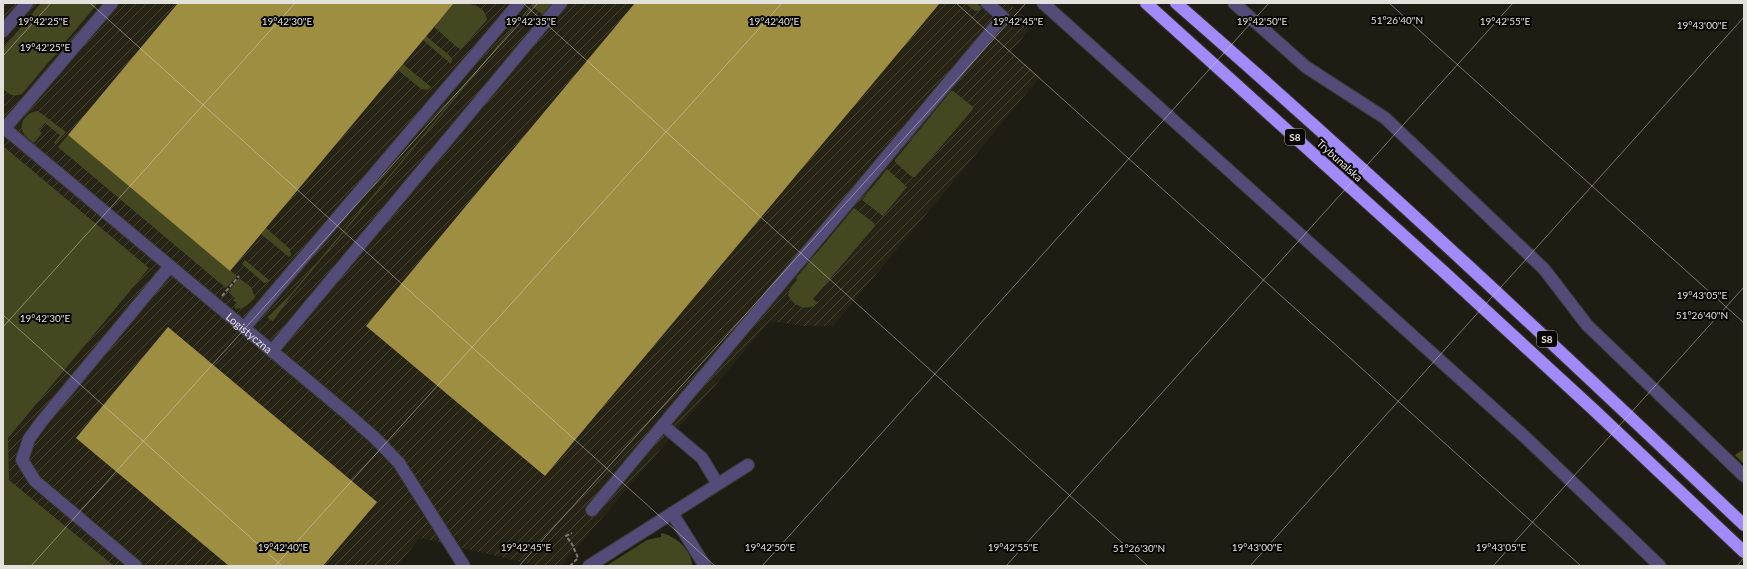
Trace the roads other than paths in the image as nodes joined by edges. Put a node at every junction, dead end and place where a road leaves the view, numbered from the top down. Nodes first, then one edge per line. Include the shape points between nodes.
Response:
1 (27, 3) edge
2 (112, 3) edge
3 (519, 3) edge
4 (561, 3) edge
5 (987, 3) edge
6 (1043, 3) edge
7 (1146, 3) edge
8 (1176, 3) edge
9 (1234, 3) edge
10 (3, 31) edge
11 (4, 127) edge
12 (170, 266) junction
13 (244, 328) junction
14 (272, 351) junction
15 (664, 426) junction
16 (748, 465) dead end
17 (1744, 476) edge
18 (718, 484) junction
19 (592, 510) dead end
20 (672, 513) junction
21 (1744, 525) edge
22 (1744, 552) edge
23 (136, 566) edge
24 (464, 566) edge
25 (589, 566) edge
26 (705, 566) edge
27 (1660, 566) edge

1 - 10 street
2 - 11 street
3 - 13 street
4 - 14 street
5 - 15 street via 1003,17
6 - 27 street via 1525,437
7 - 22 highway, Trybunalska / S8 via 1444,272
8 - 21 highway, Trybunalska / S8 via 1348,156 1577,366
9 - 17 street via 1306,68 1385,118 1544,269 1587,325
11 - 12 street, Logistyczna
12 - 13 street, Logistyczna
12 - 23 street via 29,438 22,460 35,482
13 - 14 street, Logistyczna
14 - 24 street, Logistyczna via 392,454 407,473
15 - 18 street via 702,458
15 - 19 street
16 - 18 street
18 - 20 street
20 - 25 street
20 - 26 street

